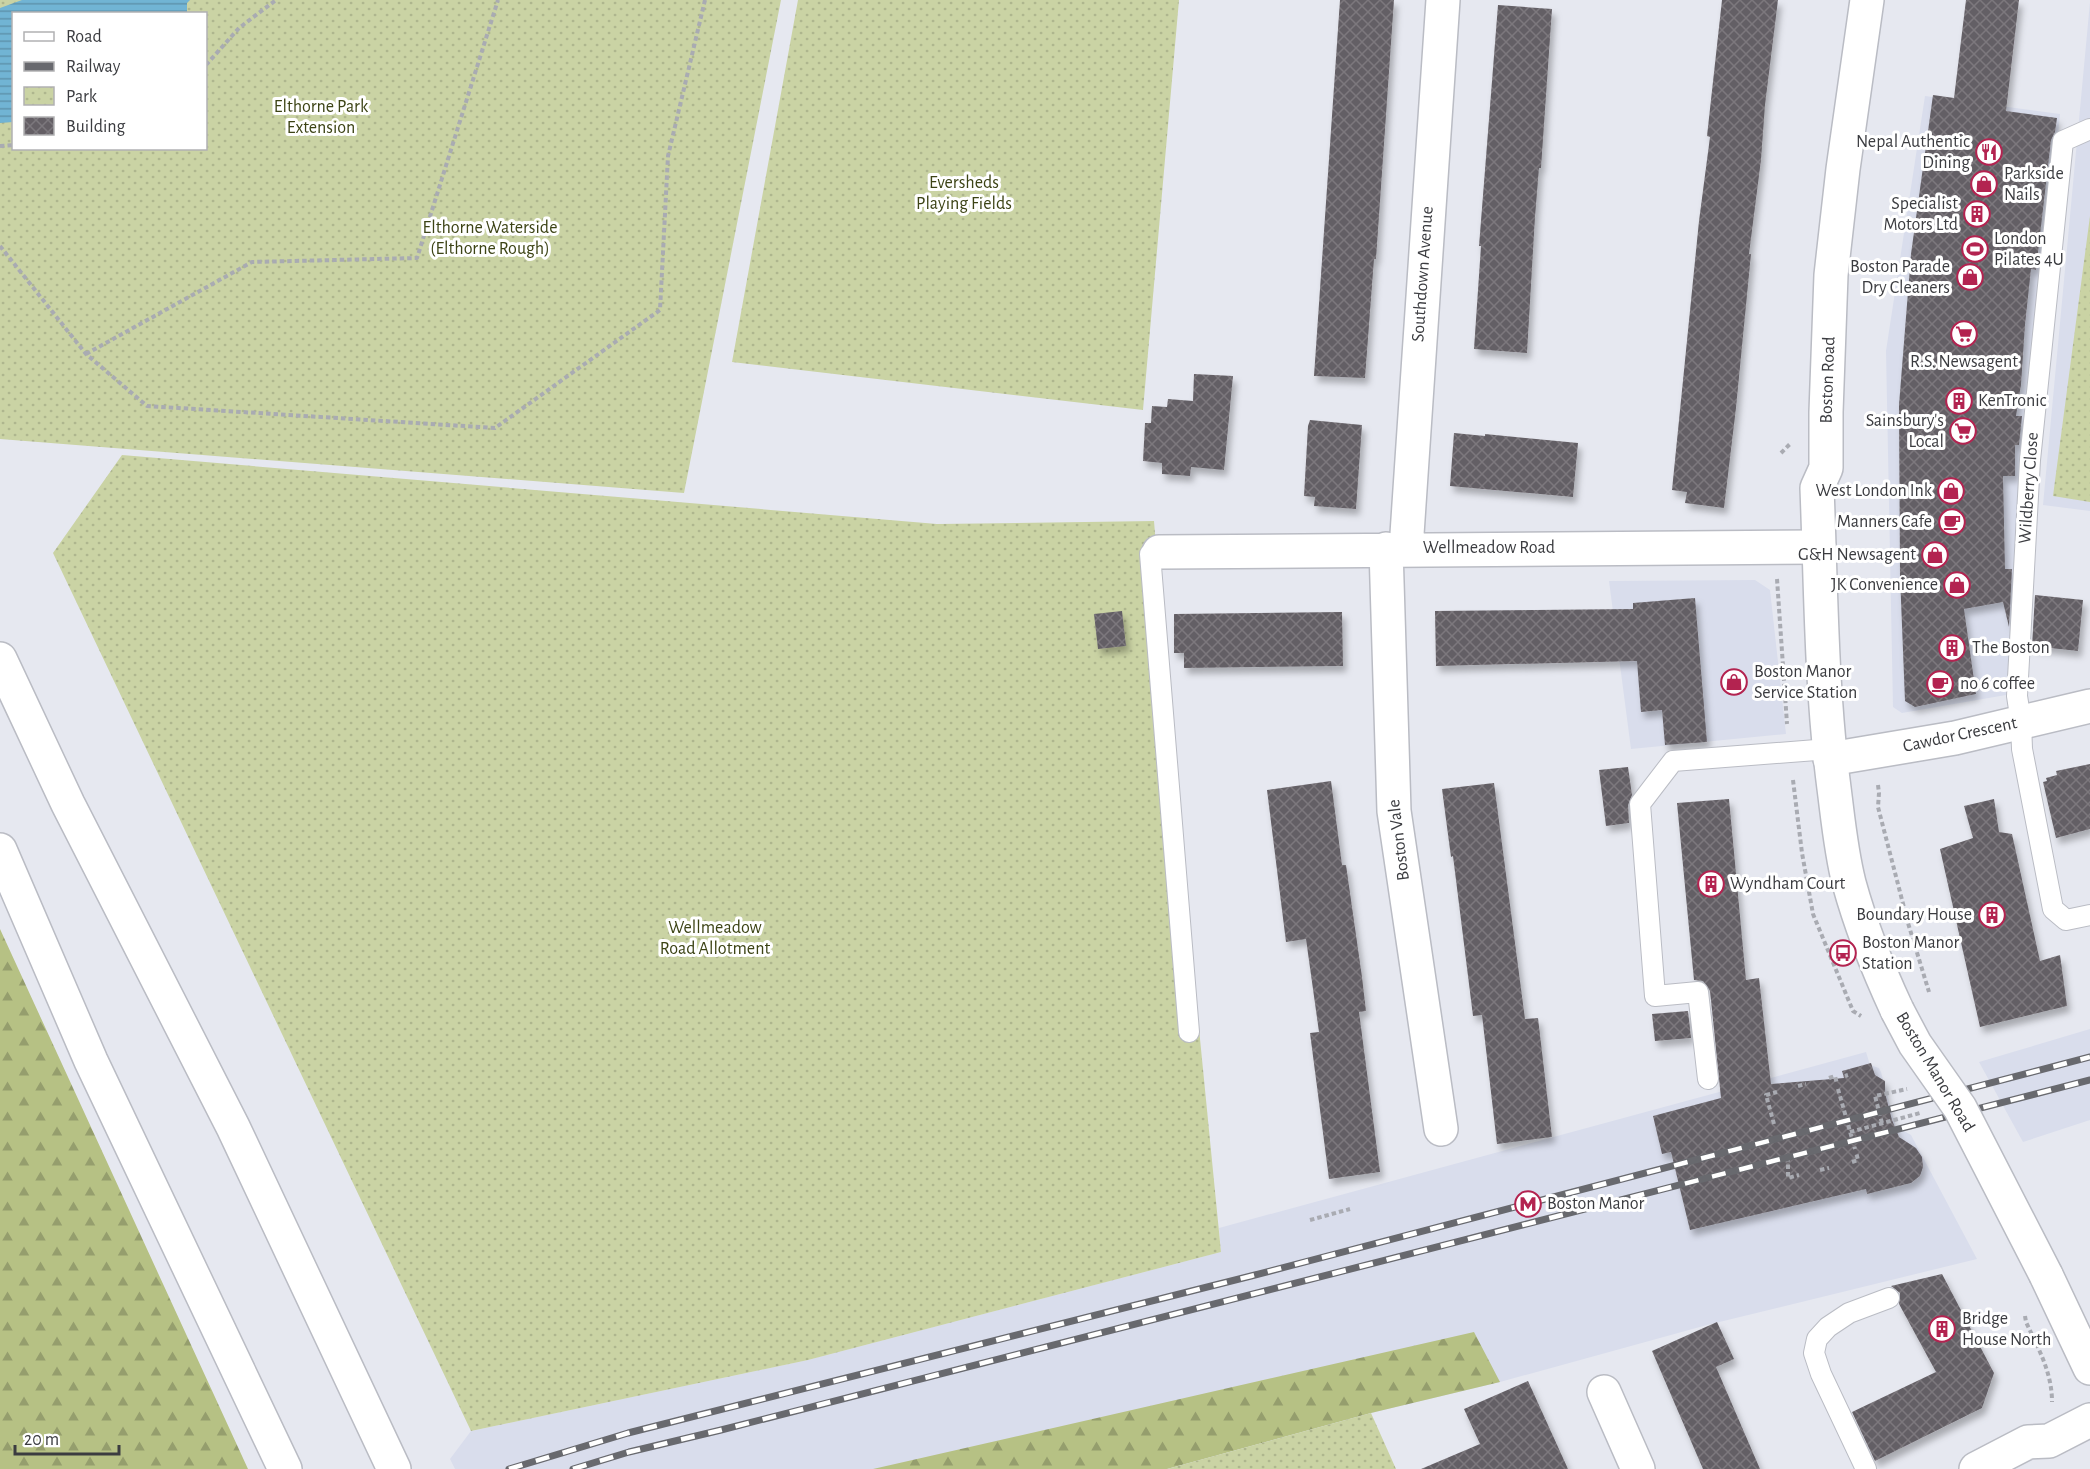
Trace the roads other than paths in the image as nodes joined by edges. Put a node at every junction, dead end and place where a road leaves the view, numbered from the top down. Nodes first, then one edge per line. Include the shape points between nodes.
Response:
1 (1443, 0) edge
2 (1867, 0) edge
3 (2090, 129) edge
4 (1820, 547) junction
5 (1396, 549) junction
6 (1159, 552) joint
7 (0, 659) edge
8 (2090, 706) edge
9 (2021, 722) junction
10 (1830, 754) junction
11 (0, 850) edge
12 (2090, 915) edge
13 (1189, 1032) dead end
14 (1708, 1079) dead end
15 (1441, 1129) dead end
16 (1889, 1299) dead end
17 (2090, 1368) edge
18 (1604, 1392) dead end
19 (2090, 1420) edge
20 (285, 1469) edge
21 (394, 1469) edge
22 (1638, 1469) edge
23 (1866, 1469) edge
24 (1976, 1469) edge

1 - 5 main road, Southdown Avenue
2 - 4 main road, Boston Road via 1831,275 1826,468 1817,488
3 - 9 lane, Wildberry Close via 2063,141 2030,460 2017,696
4 - 5 main road, Wellmeadow Road
4 - 10 main road, Boston Road via 1821,641
5 - 6 main road, Wellmeadow Road
5 - 15 main road, Boston Vale via 1394,811
6 - 13 lane via 1150,554
7 - 21 main road via 68,804 233,1127
8 - 9 main road, Cawdor Crescent
9 - 10 main road, Cawdor Crescent via 1954,738
9 - 12 lane via 2029,792 2053,909 2066,920
10 - 14 lane via 1673,761 1640,804 1656,996 1698,992
10 - 17 main road, Boston Manor Road, bridge via 1849,882 1877,968 1915,1044 1960,1108
11 - 20 main road via 91,1061
16 - 23 lane via 1849,1314 1828,1327 1817,1339 1814,1353
18 - 22 main road
19 - 24 main road via 2049,1441 2028,1442

